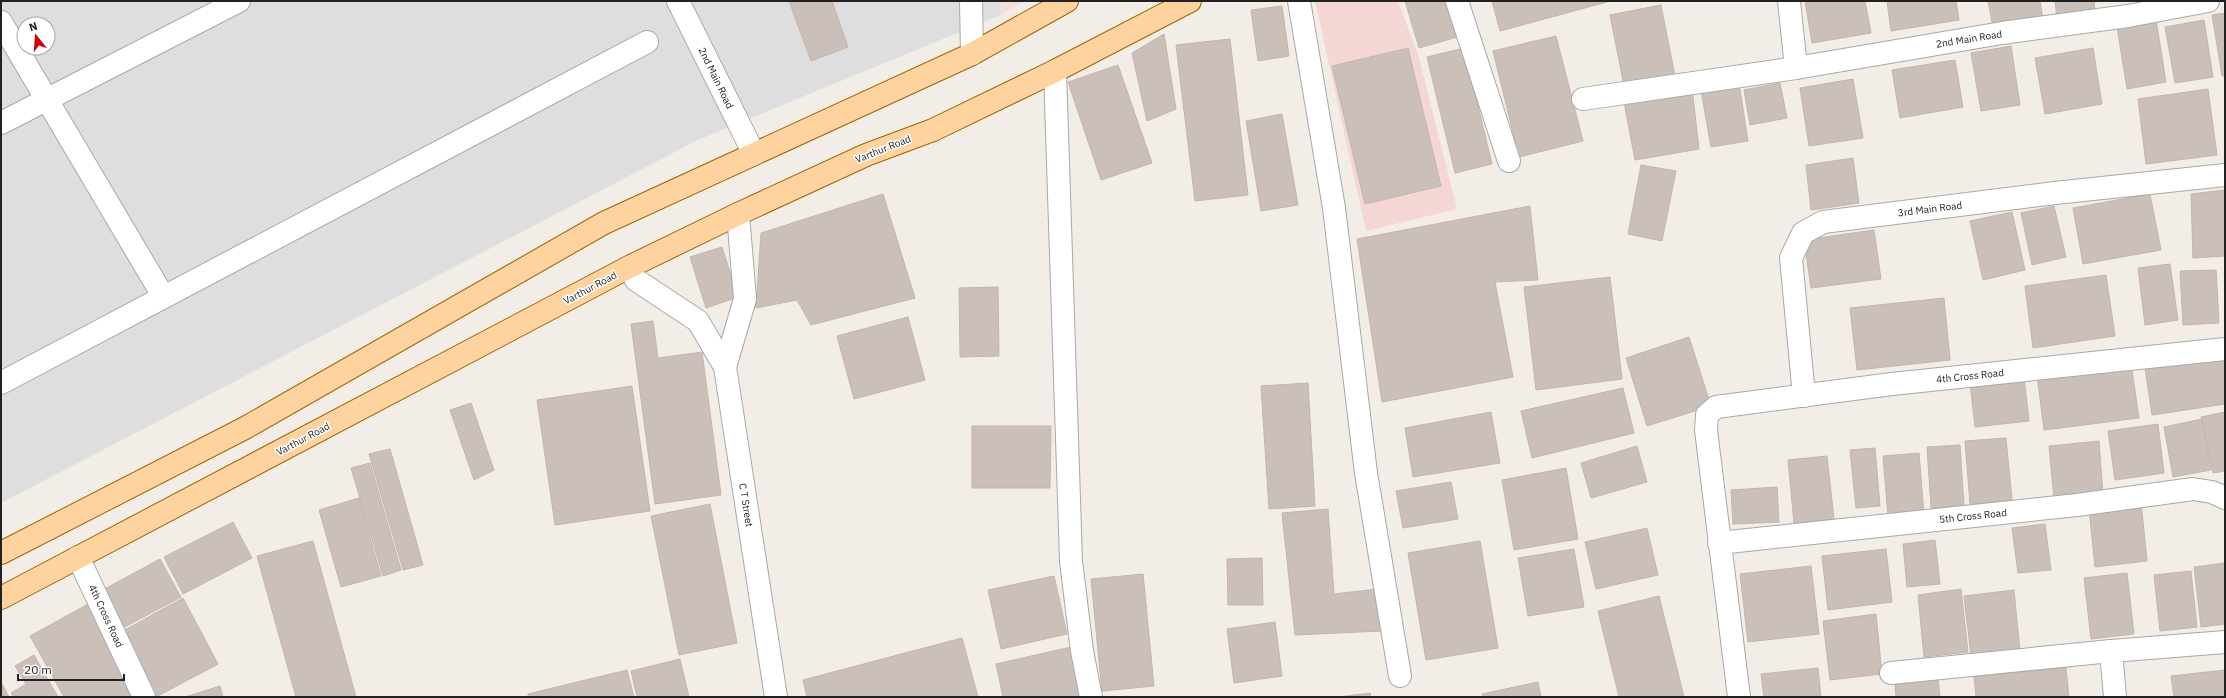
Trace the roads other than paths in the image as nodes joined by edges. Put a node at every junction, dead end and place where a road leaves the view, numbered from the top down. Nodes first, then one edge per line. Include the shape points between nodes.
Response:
1 (239, 1) edge
2 (678, 1) edge
3 (971, 1) edge
4 (1067, 1) edge
5 (1190, 1) edge
6 (1298, 1) edge
7 (1457, 1) edge
8 (1789, 1) edge
9 (2208, 1) edge
10 (1, 22) edge
11 (647, 42) dead end
12 (972, 54) junction
13 (1796, 68) junction
14 (1055, 71) junction
15 (1583, 99) dead end
16 (46, 100) junction
17 (1, 123) edge
18 (754, 154) junction
19 (1509, 161) dead end
20 (2225, 175) edge
21 (738, 214) junction
22 (629, 267) junction
23 (163, 296) junction
24 (2225, 349) edge
25 (725, 367) junction
26 (1, 383) edge
27 (1804, 396) junction
28 (2225, 498) edge
29 (1719, 543) junction
30 (1, 553) edge
31 (78, 557) junction
32 (1, 598) edge
33 (2225, 642) edge
34 (2111, 651) junction
35 (1891, 673) dead end
36 (1400, 676) dead end
37 (144, 697) edge
38 (776, 697) edge
39 (1091, 697) edge
40 (1739, 697) edge
41 (2115, 697) edge

1 - 16 street
2 - 18 street, 2nd Main Road
3 - 12 street
4 - 12 main road
5 - 14 main road, Varthur Road
6 - 36 street via 1334,208 1370,499
7 - 19 street
8 - 13 street
9 - 13 street, 2nd Main Road
10 - 16 street
11 - 23 street
12 - 18 main road
13 - 15 street, 2nd Main Road
14 - 21 main road, Varthur Road via 933,130 866,155
14 - 39 street via 1071,561 1082,651
16 - 17 street
16 - 23 street
18 - 30 main road via 604,223 246,428
20 - 27 street, 3rd Main Road via 1824,222 1803,233 1791,258
21 - 22 main road, Varthur Road
21 - 25 street via 745,299
22 - 25 street, C T Street via 636,280 698,321
22 - 31 main road, Varthur Road
23 - 26 street
24 - 27 street, 4th Cross Road
25 - 38 street, C T Street
27 - 29 street, 4th Cross Road via 1716,407 1707,415 1706,430
28 - 29 street, 5th Cross Road via 2193,488 2077,505
29 - 40 street
31 - 32 main road, Varthur Road
31 - 37 street, 4th Cross Road
33 - 34 street
34 - 35 street
34 - 41 street

